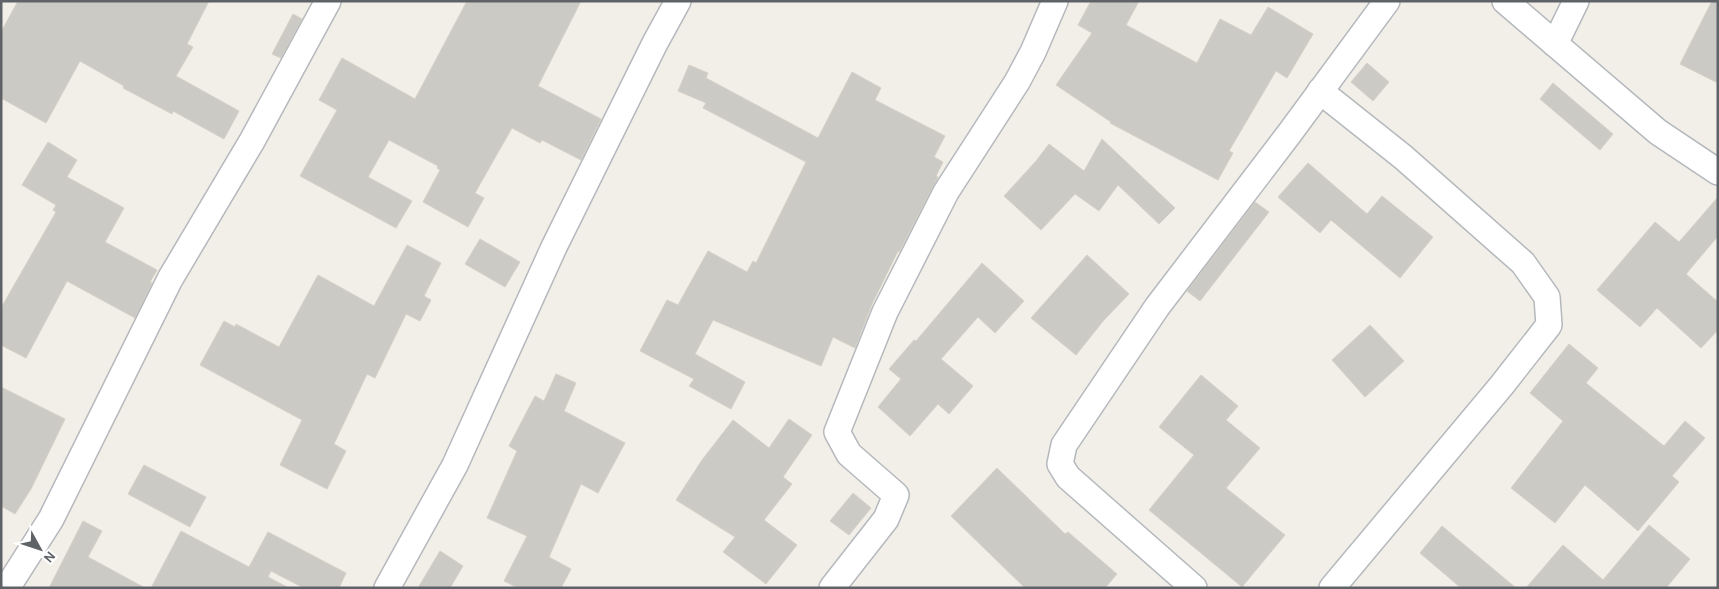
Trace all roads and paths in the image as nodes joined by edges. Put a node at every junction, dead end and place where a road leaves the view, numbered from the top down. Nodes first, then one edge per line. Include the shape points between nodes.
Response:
1 (328, 1) edge
2 (678, 1) edge
3 (1055, 1) edge
4 (1387, 1) edge
5 (1505, 1) edge
6 (1576, 1) edge
7 (1555, 44) junction
8 (1320, 91) junction
9 (1718, 172) edge
10 (7, 588) edge
11 (387, 588) edge
12 (832, 588) edge
13 (1194, 588) edge
14 (1332, 588) edge

1 - 10 street via 252,141 170,279 51,519
2 - 11 street via 554,247 455,465
3 - 12 street via 1017,82 946,192 885,312 837,432 849,454 896,495 886,519
4 - 8 street
5 - 7 street
6 - 7 street
7 - 9 street via 1658,132
8 - 13 street via 1157,307 1064,445 1060,464 1068,477
8 - 14 street via 1403,157 1523,263 1547,297 1549,325 1502,386

